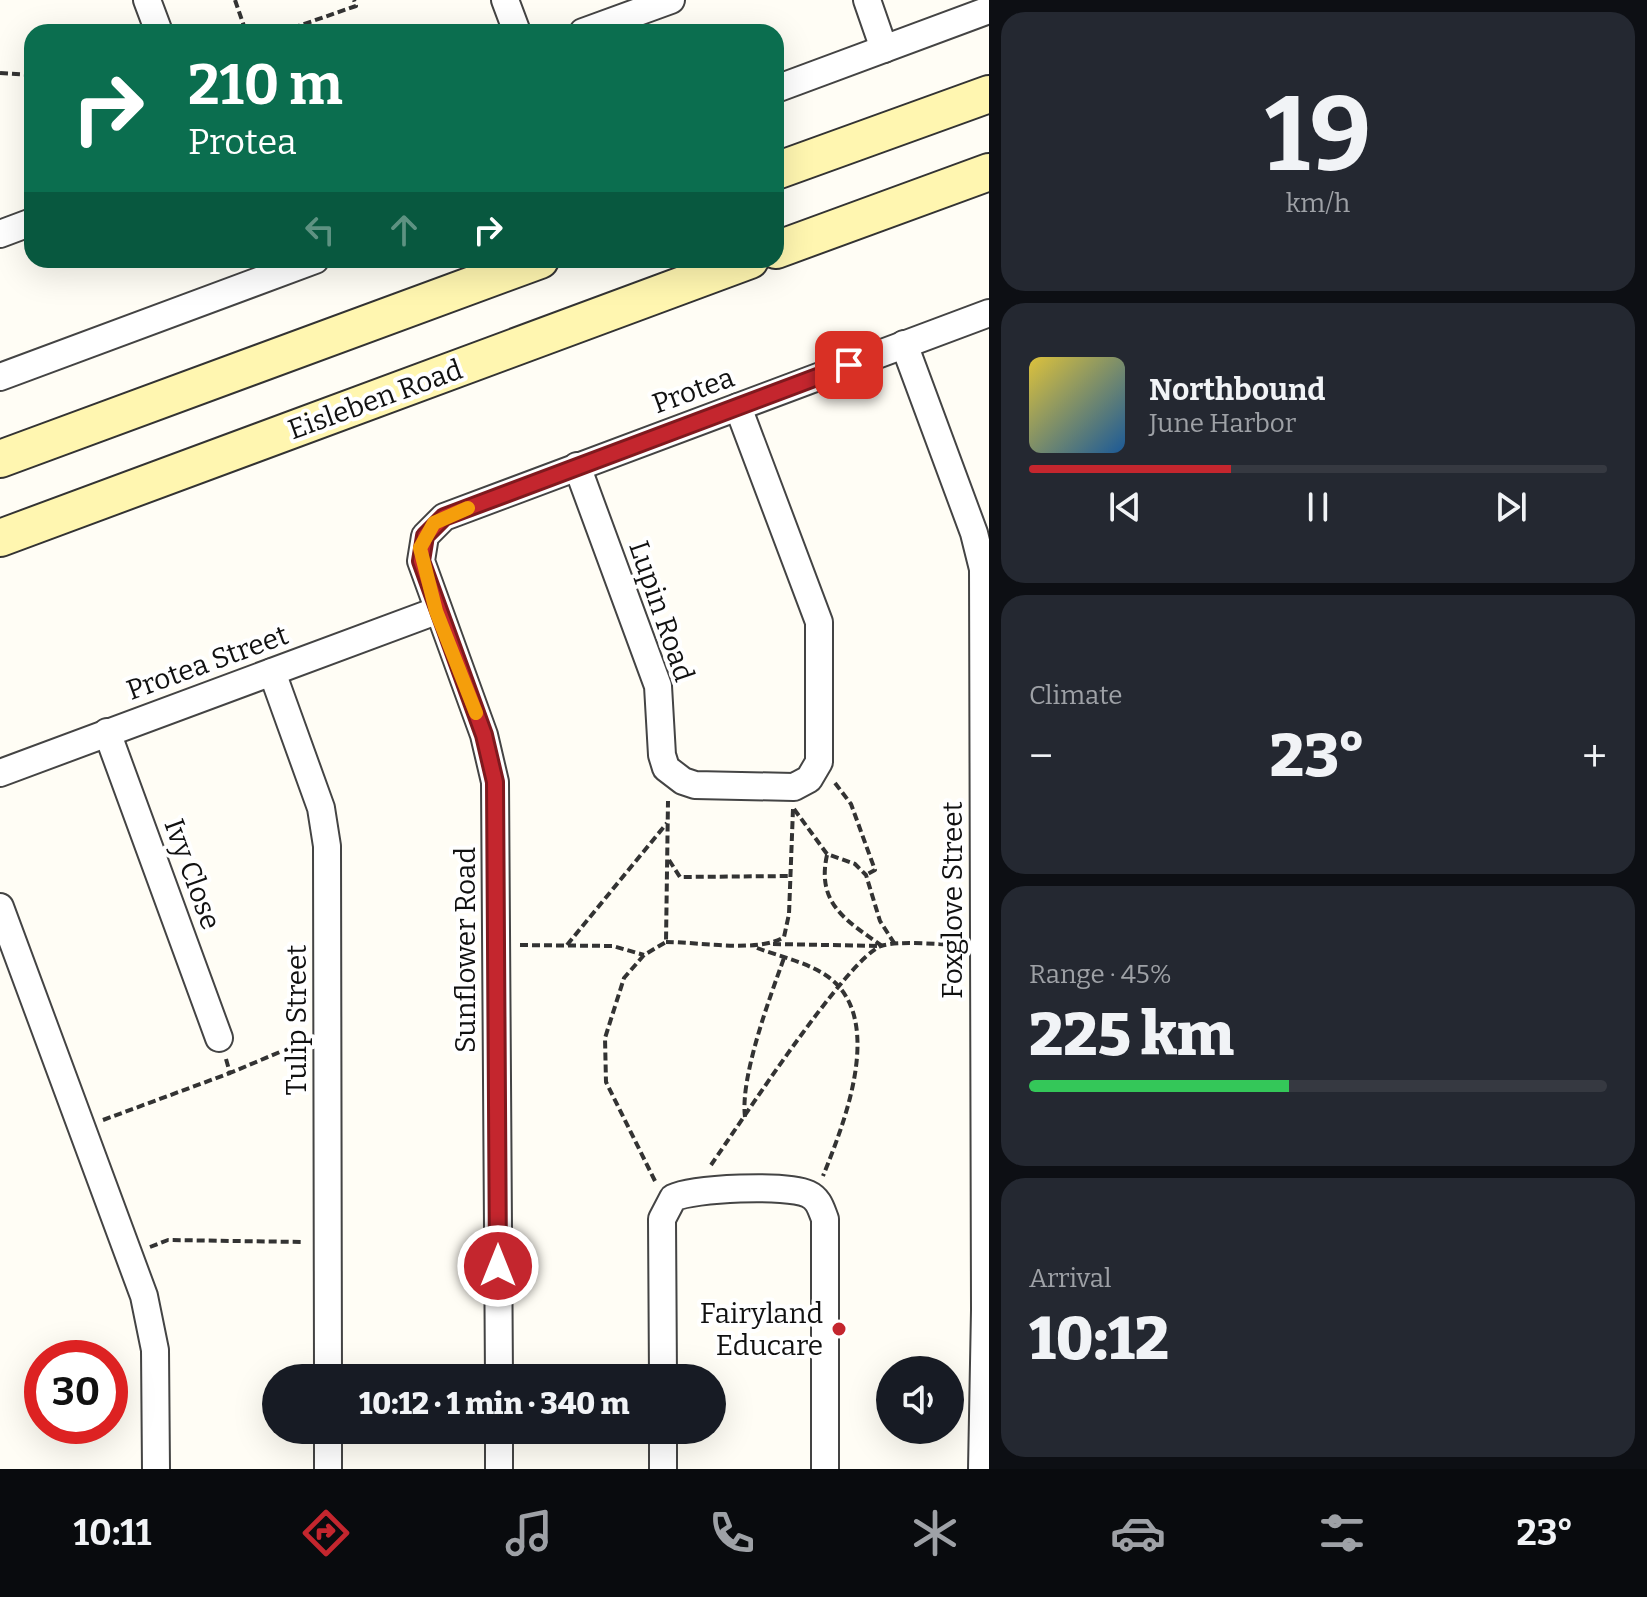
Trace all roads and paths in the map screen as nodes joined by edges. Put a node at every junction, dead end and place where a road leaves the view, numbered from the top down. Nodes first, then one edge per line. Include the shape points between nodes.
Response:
1 (147, 0) edge
2 (235, 0) edge
3 (354, 0) edge
4 (505, 0) edge
5 (671, 0) edge
6 (867, 0) edge
7 (989, 10) edge
8 (156, 24) edge
9 (243, 24) edge
10 (304, 24) edge
11 (514, 24) edge
12 (605, 24) edge
13 (884, 49) junction
14 (0, 73) edge
15 (24, 74) edge
16 (784, 86) edge
17 (989, 94) edge
18 (784, 168) edge
19 (989, 172) edge
20 (24, 225) edge
21 (0, 234) edge
22 (784, 247) edge
23 (270, 268) edge
24 (518, 268) edge
25 (728, 268) edge
26 (247, 272) edge
27 (989, 313) edge
28 (904, 344) junction
29 (0, 377) edge
30 (738, 407) junction
31 (0, 459) edge
32 (577, 466) junction
33 (425, 536) joint
34 (0, 538) edge
35 (436, 611) junction
36 (272, 672) junction
37 (107, 732) junction
38 (819, 762) junction
39 (0, 773) edge
40 (683, 781) junction
41 (794, 797) junction
42 (668, 821) junction
43 (827, 854) junction
44 (667, 857) junction
45 (866, 875) junction
46 (791, 876) junction
47 (0, 907) edge
48 (666, 942) junction
49 (773, 944) junction
50 (497, 945) junction
51 (567, 945) junction
52 (984, 945) junction
53 (882, 946) junction
54 (896, 946) junction
55 (757, 948) junction
56 (644, 955) junction
57 (784, 958) junction
58 (839, 988) junction
59 (219, 1038) joint
60 (327, 1061) junction
61 (230, 1073) junction
62 (745, 1117) junction
63 (82, 1129) junction
64 (684, 1194) junction
65 (815, 1199) junction
66 (328, 1243) junction
67 (129, 1256) junction
68 (328, 1364) edge
69 (499, 1364) edge
70 (663, 1364) edge
71 (328, 1444) edge
72 (499, 1444) edge
73 (663, 1444) edge
74 (156, 1469) edge
75 (328, 1469) edge
76 (499, 1469) edge
77 (663, 1469) edge
78 (825, 1469) edge
79 (982, 1469) edge

1 - 8 street
2 - 9 path
3 - 10 path via 356,6
4 - 11 street
5 - 12 street
6 - 13 street
7 - 13 street
13 - 16 street
14 - 15 path
17 - 18 main road
19 - 22 main road
20 - 21 street
23 - 26 street
24 - 31 main road
25 - 34 main road, Eisleben Road
26 - 29 street
27 - 28 street, Protea
28 - 30 street, Protea
28 - 52 street, Foxglove Street via 980,551
30 - 32 street, Protea
30 - 38 street via 819,622
32 - 33 street, Protea via 444,517
32 - 40 street, Lupin Road via 658,686 663,763
33 - 35 street, Sunflower Road via 421,561
35 - 36 street, Protea Street
35 - 50 street, Sunflower Road via 492,760
36 - 37 street, Protea Street
36 - 60 street, Tulip Street via 325,826
37 - 39 street, Protea Street
37 - 59 street, Ivy Close
38 - 41 street
38 - 45 path via 851,804 875,870
40 - 41 street
40 - 42 path via 668,797
41 - 43 path
41 - 46 path
42 - 44 path
42 - 51 path
43 - 45 path via 855,864
43 - 53 path via 822,875 836,914
44 - 46 path via 680,877
44 - 48 path
45 - 54 path via 880,921
46 - 49 path via 784,937
47 - 63 street
48 - 55 path
48 - 56 path
49 - 53 path
49 - 55 path
50 - 51 path
50 - 69 street, Sunflower Road
51 - 56 path via 613,946
52 - 54 path
52 - 79 street, Foxglove Street
53 - 54 path
53 - 58 path
55 - 57 path
56 - 64 path via 624,978 605,1038 606,1082 661,1190
57 - 58 path
57 - 62 path via 750,1074
58 - 62 path
58 - 65 path via 852,1019 856,1073 846,1121
59 - 61 path
60 - 61 path via 287,1049
60 - 66 street, Tulip Street
61 - 63 path
62 - 64 path
63 - 67 street
64 - 65 street via 787,1190
64 - 70 street via 662,1219
65 - 78 street via 825,1219
66 - 67 path via 168,1240
66 - 68 street, Tulip Street
67 - 74 street via 152,1330
71 - 75 street
72 - 76 street
73 - 77 street

